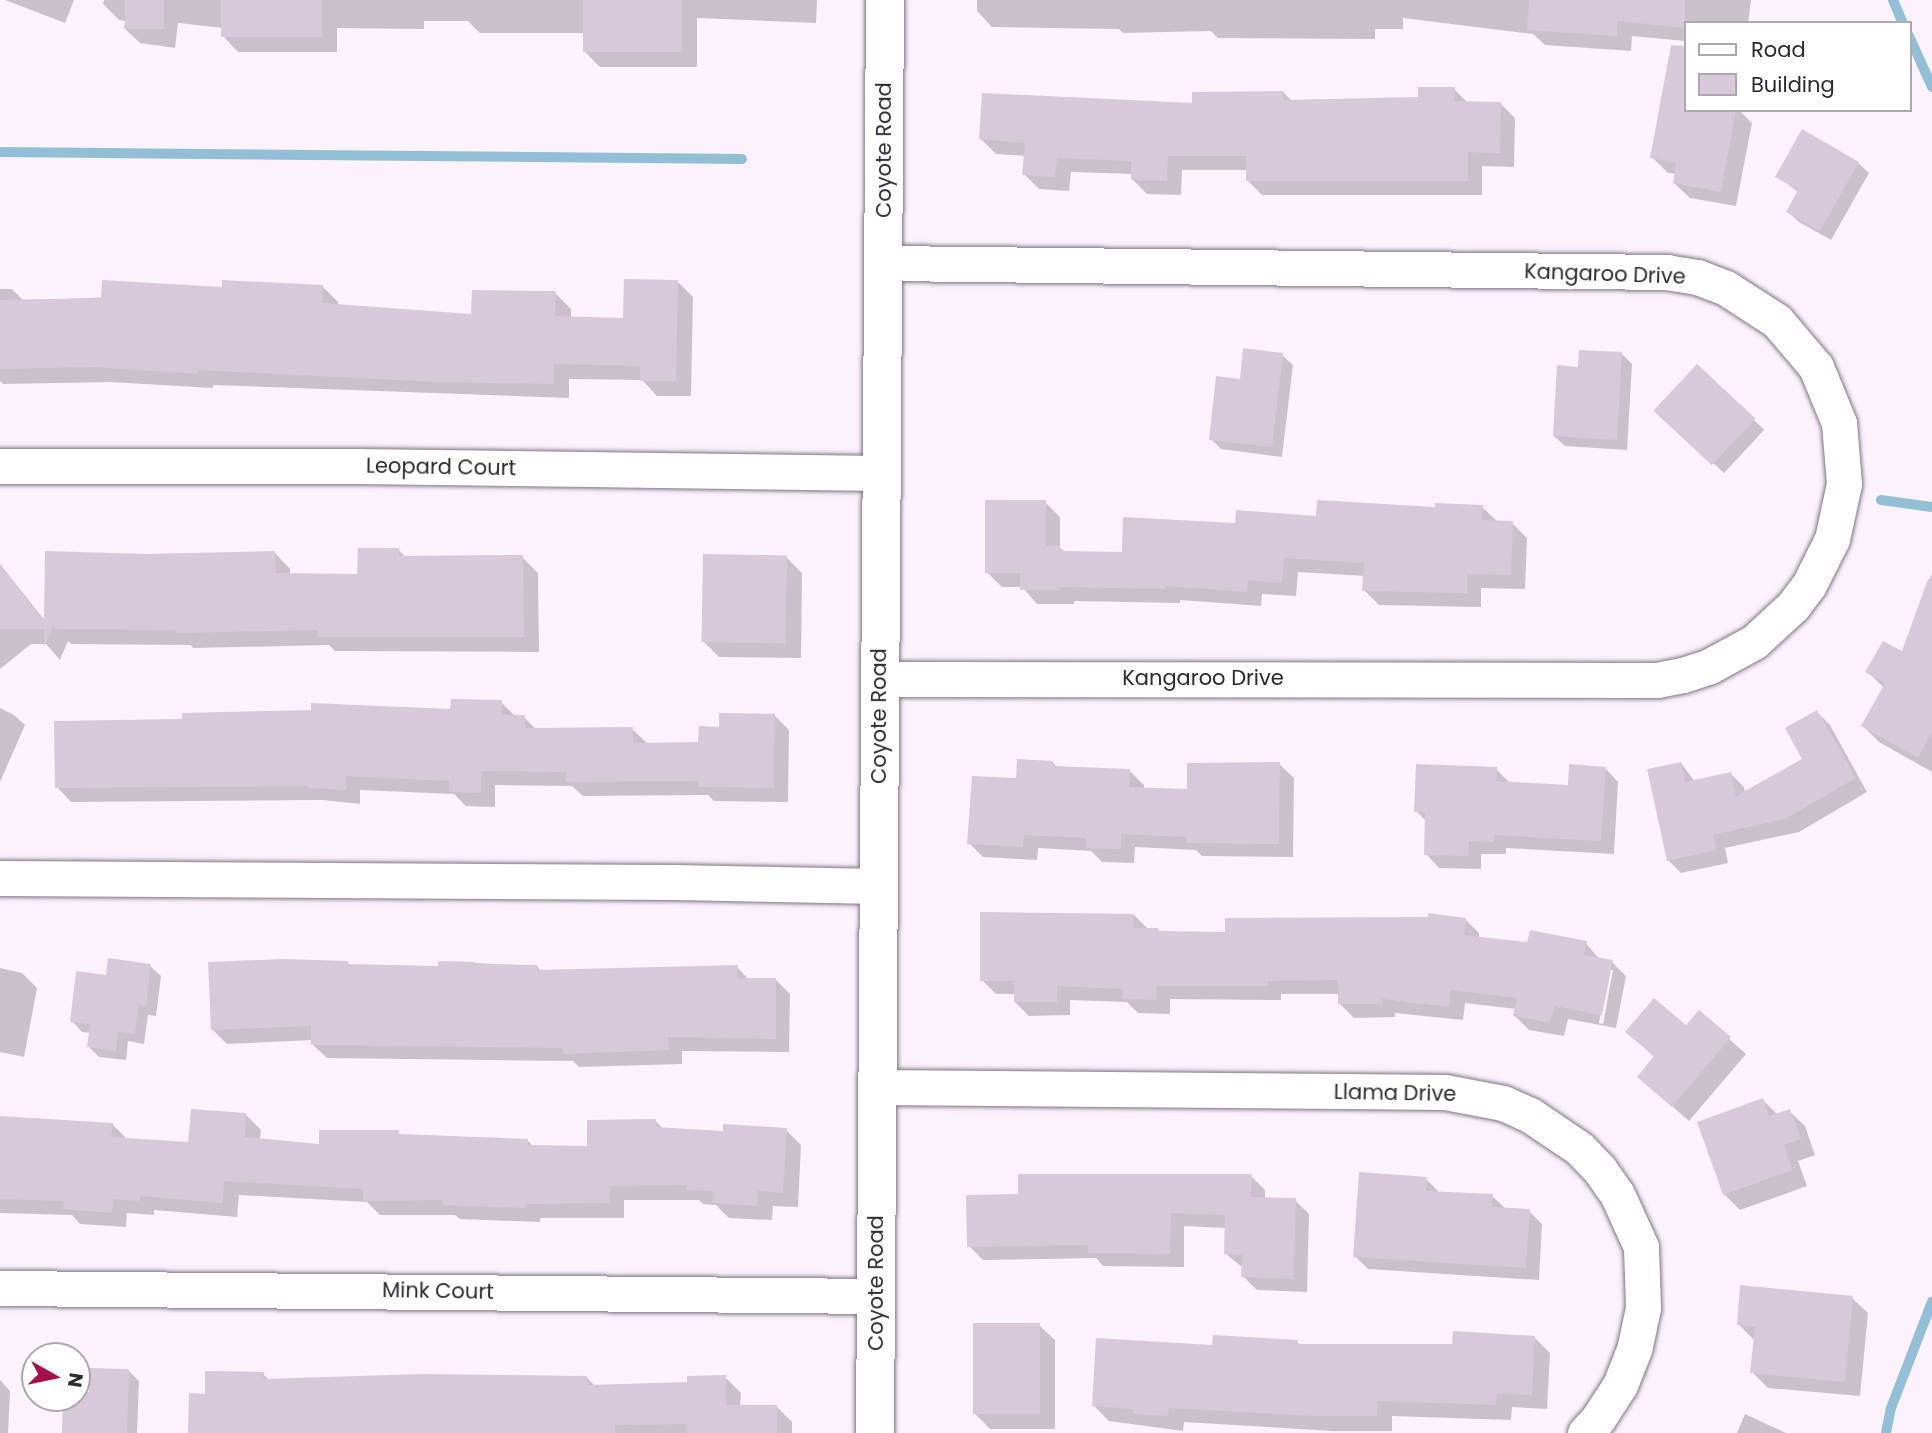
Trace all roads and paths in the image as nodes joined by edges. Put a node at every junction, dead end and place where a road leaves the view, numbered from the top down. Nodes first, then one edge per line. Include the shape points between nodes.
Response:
1 (885, 0) edge
2 (883, 263) junction
3 (0, 466) edge
4 (881, 473) junction
5 (880, 679) junction
6 (0, 878) edge
7 (878, 887) junction
8 (877, 1087) junction
9 (0, 1288) edge
10 (876, 1296) junction
11 (875, 1433) edge
12 (1585, 1433) edge

1 - 2 street, Coyote Road
2 - 4 street, Coyote Road
2 - 5 street, Kangaroo Drive via 1667,272 1697,277 1769,314 1816,367 1839,423 1844,484 1832,539 1793,606 1754,642 1732,655 1670,677
3 - 4 street, Leopard Court
4 - 5 street, Coyote Road
5 - 7 street, Coyote Road
6 - 7 street via 674,881
7 - 8 street, Coyote Road
8 - 10 street, Coyote Road
8 - 12 street, Llama Drive via 1445,1092 1493,1101 1530,1115 1579,1148 1600,1170 1617,1194 1641,1247 1643,1308 1635,1347 1620,1385
9 - 10 street, Mink Court
10 - 11 street, Coyote Road

